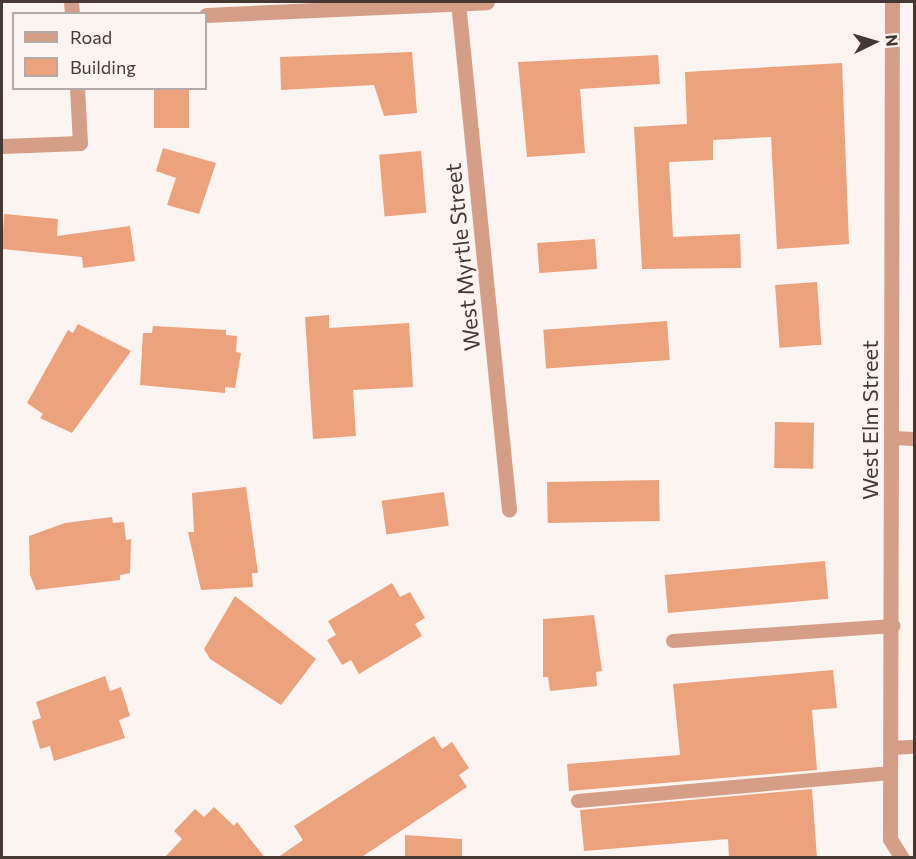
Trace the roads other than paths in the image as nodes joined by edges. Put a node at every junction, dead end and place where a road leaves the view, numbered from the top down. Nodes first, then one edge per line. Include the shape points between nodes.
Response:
1 (458, 2) edge
2 (486, 2) edge
3 (892, 2) edge
4 (207, 15) edge
5 (77, 90) edge
6 (2, 146) edge
7 (893, 438) junction
8 (915, 439) edge
9 (509, 509) dead end
10 (893, 626) junction
11 (673, 641) dead end
12 (915, 747) edge
13 (892, 748) junction
14 (891, 773) junction
15 (578, 801) dead end
16 (902, 858) edge

1 - 2 street
1 - 4 street
1 - 9 street, West Myrtle Street
3 - 7 street, West Elm Street
5 - 6 street via 80,143
7 - 8 lane
7 - 10 street, West Elm Street
10 - 11 lane
10 - 13 street, West Elm Street
12 - 13 lane
13 - 14 street, West Elm Street
14 - 15 lane
14 - 16 street, West Elm Street via 890,838

